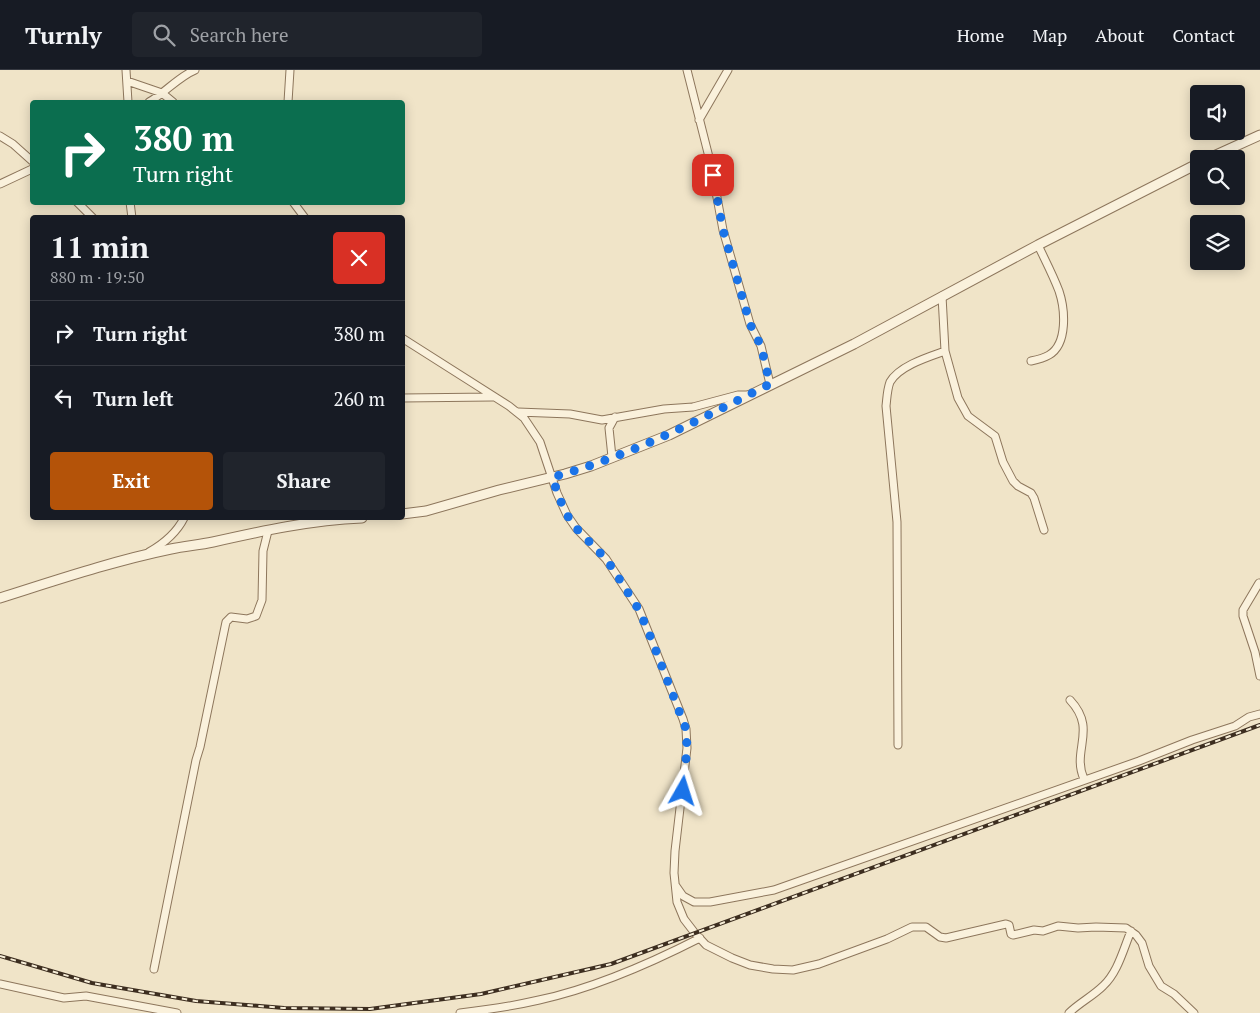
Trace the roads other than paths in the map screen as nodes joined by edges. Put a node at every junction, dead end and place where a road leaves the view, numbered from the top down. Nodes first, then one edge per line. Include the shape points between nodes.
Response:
1 (126, 70) edge
2 (195, 70) edge
3 (290, 70) edge
4 (687, 70) edge
5 (728, 70) edge
6 (127, 81) junction
7 (162, 93) junction
8 (128, 100) edge
9 (152, 100) edge
10 (171, 100) edge
11 (288, 100) edge
12 (699, 120) junction
13 (1260, 134) edge
14 (0, 136) edge
15 (1226, 150) edge
16 (30, 159) edge
17 (1190, 168) edge
18 (30, 170) edge
19 (0, 184) edge
20 (80, 205) edge
21 (90, 215) edge
22 (1038, 245) junction
23 (942, 296) junction
24 (405, 340) edge
25 (945, 352) junction
26 (1031, 361) dead end
27 (770, 384) junction
28 (749, 395) junction
29 (493, 397) junction
30 (405, 398) edge
31 (516, 412) junction
32 (616, 417) junction
33 (612, 458) junction
34 (553, 477) junction
35 (405, 514) edge
36 (183, 520) edge
37 (336, 520) edge
38 (1044, 530) dead end
39 (268, 531) junction
40 (144, 555) junction
41 (1259, 583) edge
42 (0, 598) edge
43 (1260, 676) edge
44 (1070, 700) dead end
45 (1260, 714) edge
46 (898, 745) dead end
47 (1084, 780) junction
48 (676, 886) junction
49 (1132, 931) junction
50 (700, 938) junction
51 (154, 969) dead end
52 (0, 984) edge
53 (177, 1013) edge
54 (460, 1013) edge
55 (1069, 1013) edge
56 (1194, 1013) edge

1 - 6 street
2 - 7 street
3 - 11 street
4 - 12 street
5 - 12 street
6 - 7 street
6 - 8 street
7 - 9 street
7 - 10 street
12 - 27 street via 723,230
13 - 15 street
14 - 16 street
17 - 22 street
18 - 19 street
20 - 21 street
22 - 23 street
22 - 26 street via 1060,292 1062,335 1059,346 1048,356
23 - 25 street
23 - 27 street via 854,344
24 - 29 street
25 - 38 street via 964,409 968,416 995,436 1013,481 1034,498
25 - 46 street via 922,359 906,369 891,382 887,392 898,536
27 - 28 street
28 - 32 street via 693,407
28 - 33 street via 677,432
29 - 30 street
29 - 31 street
31 - 32 street via 570,414 596,420
31 - 34 street via 535,434
32 - 33 street via 609,428
33 - 34 street
34 - 35 street
34 - 48 street via 567,515 606,559 639,610 686,729 686,758 675,851
36 - 40 street via 158,547
37 - 39 street
39 - 40 street
39 - 51 street via 263,551 262,600 256,616 247,619 231,616 226,622
40 - 42 street
41 - 43 street via 1243,610 1243,616 1256,652
44 - 47 street via 1081,715 1084,739 1079,766
45 - 47 street
47 - 48 street via 774,890 694,902 683,896
48 - 50 street via 677,902 684,919
49 - 50 street via 1126,928 1064,926 1013,935 1006,924 946,938 926,927 912,927 819,964 793,970 750,965
49 - 55 street via 1108,980
49 - 56 street via 1142,943 1149,966 1161,986
50 - 54 street via 581,989 540,1000
52 - 53 street via 64,998 86,996

